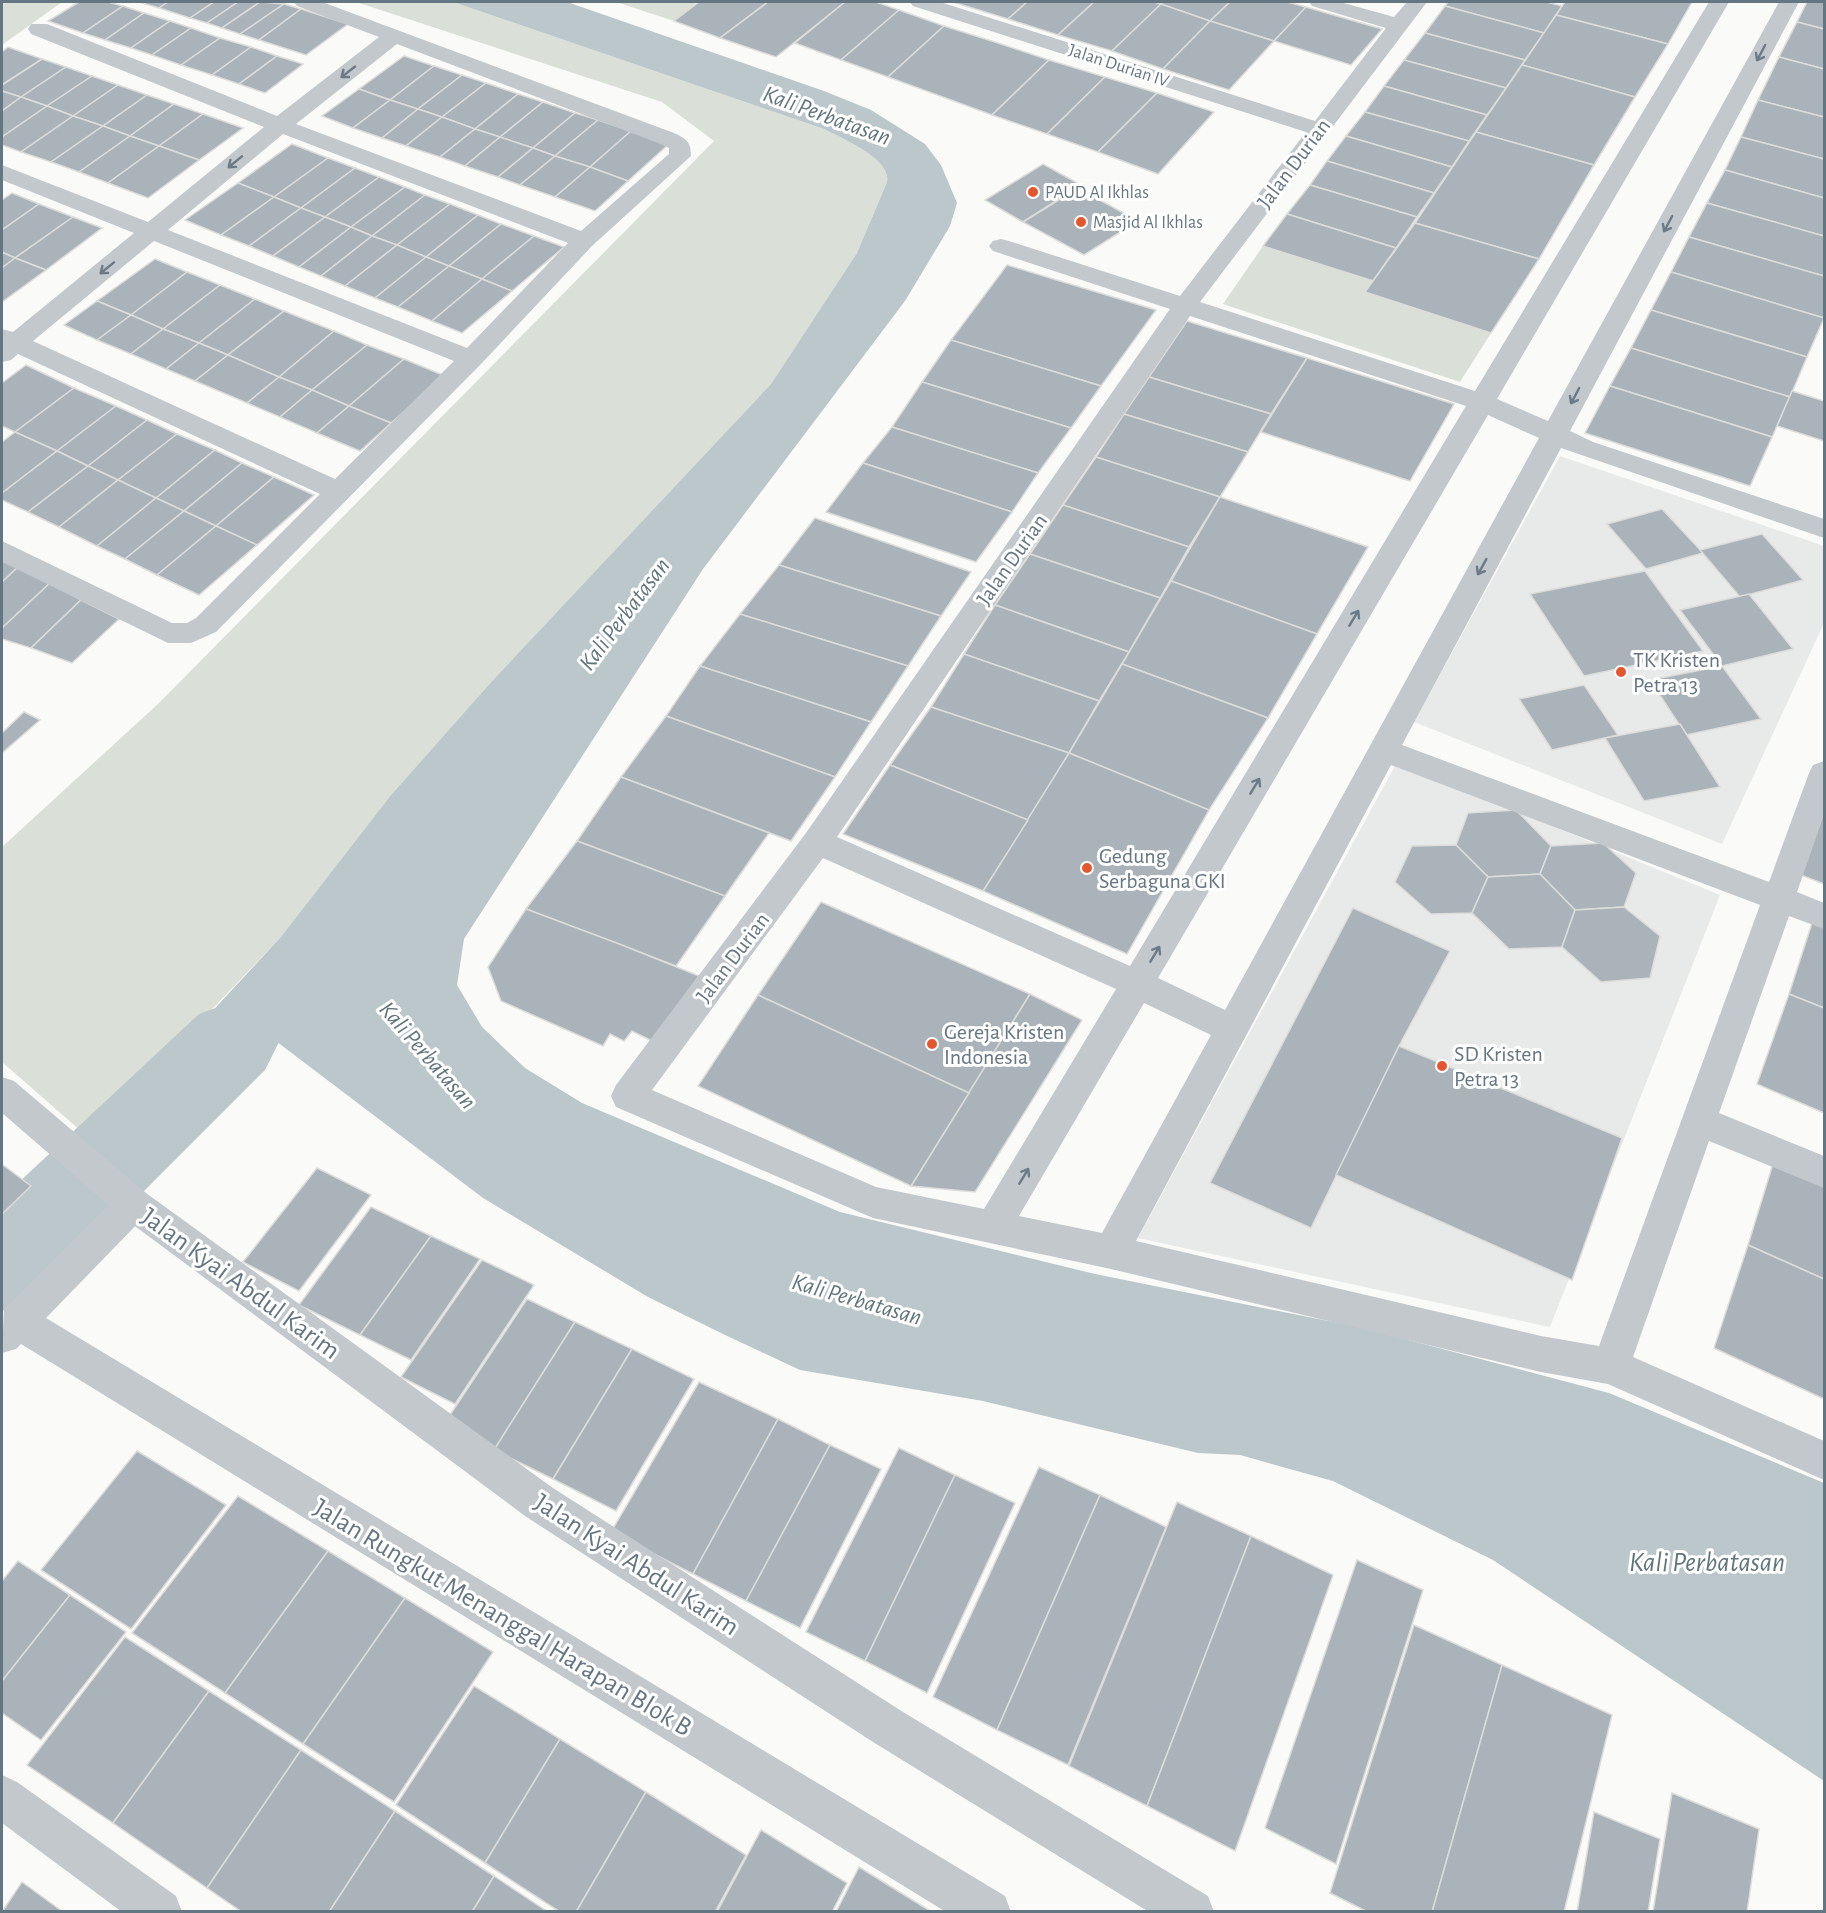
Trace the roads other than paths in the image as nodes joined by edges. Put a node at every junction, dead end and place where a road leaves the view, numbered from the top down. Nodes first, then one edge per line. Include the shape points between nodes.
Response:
1 (304, 2) edge
2 (920, 2) edge
3 (1319, 2) edge
4 (1417, 2) edge
5 (1719, 2) edge
6 (1789, 2) edge
7 (1398, 25) junction
8 (39, 30) dead end
9 (384, 32) junction
10 (258, 117) junction
11 (280, 125) junction
12 (1318, 129) junction
13 (2, 172) edge
14 (141, 226) junction
15 (584, 241) junction
16 (1001, 246) dead end
17 (1186, 304) junction
18 (5, 339) edge
19 (471, 359) junction
20 (1482, 402) junction
21 (1554, 434) junction
22 (337, 491) junction
23 (1824, 529) edge
24 (2, 551) edge
25 (1383, 750) junction
26 (1824, 773) edge
27 (816, 842) junction
28 (1779, 899) junction
29 (1824, 916) edge
30 (1138, 984) junction
31 (1232, 1029) junction
32 (2, 1092) edge
33 (1699, 1121) junction
34 (1824, 1172) edge
35 (119, 1193) junction
36 (994, 1226) junction
37 (1111, 1252) junction
38 (9, 1329) edge
39 (1611, 1366) junction
40 (1824, 1461) edge
41 (4, 1803) edge
42 (160, 1911) edge
43 (989, 1911) edge
44 (1192, 1911) edge

1 - 9 street
2 - 12 street, Jalan Durian IV
3 - 7 street
4 - 7 street, Jalan Durian
5 - 20 street
6 -> 21 street
7 - 12 street, Jalan Durian
8 - 10 street
9 - 10 street
9 -> 11 street
9 - 15 street via 680,146 680,156
10 - 11 street
10 - 14 street
11 -> 14 street
11 - 15 street
12 - 17 street, Jalan Durian
13 - 14 street
14 - 18 street
14 - 19 street
15 - 19 street
16 - 17 street
17 - 20 street
17 - 27 street, Jalan Durian
18 - 22 street
19 - 22 street
20 - 21 street
30 -> 20 street
21 - 23 street via 1584,448
21 -> 25 street
22 - 24 street via 206,625 191,633 168,633
25 - 28 street
25 - 31 street
26 - 28 street
27 - 30 street
27 - 36 street, Jalan Durian via 628,1096 873,1202
28 - 29 street
28 - 33 street
30 - 31 street
36 -> 30 street
31 - 37 street
32 - 35 street, Jalan Kyai Abdul Karim
33 - 34 street
33 - 39 street
35 - 38 street
35 - 44 street, Jalan Kyai Abdul Karim via 538,1502 888,1727
36 - 37 street
37 - 39 street via 1540,1354
38 - 43 street, Jalan Rungkut Menanggal Harapan Blok B
39 - 40 street
41 - 42 street

